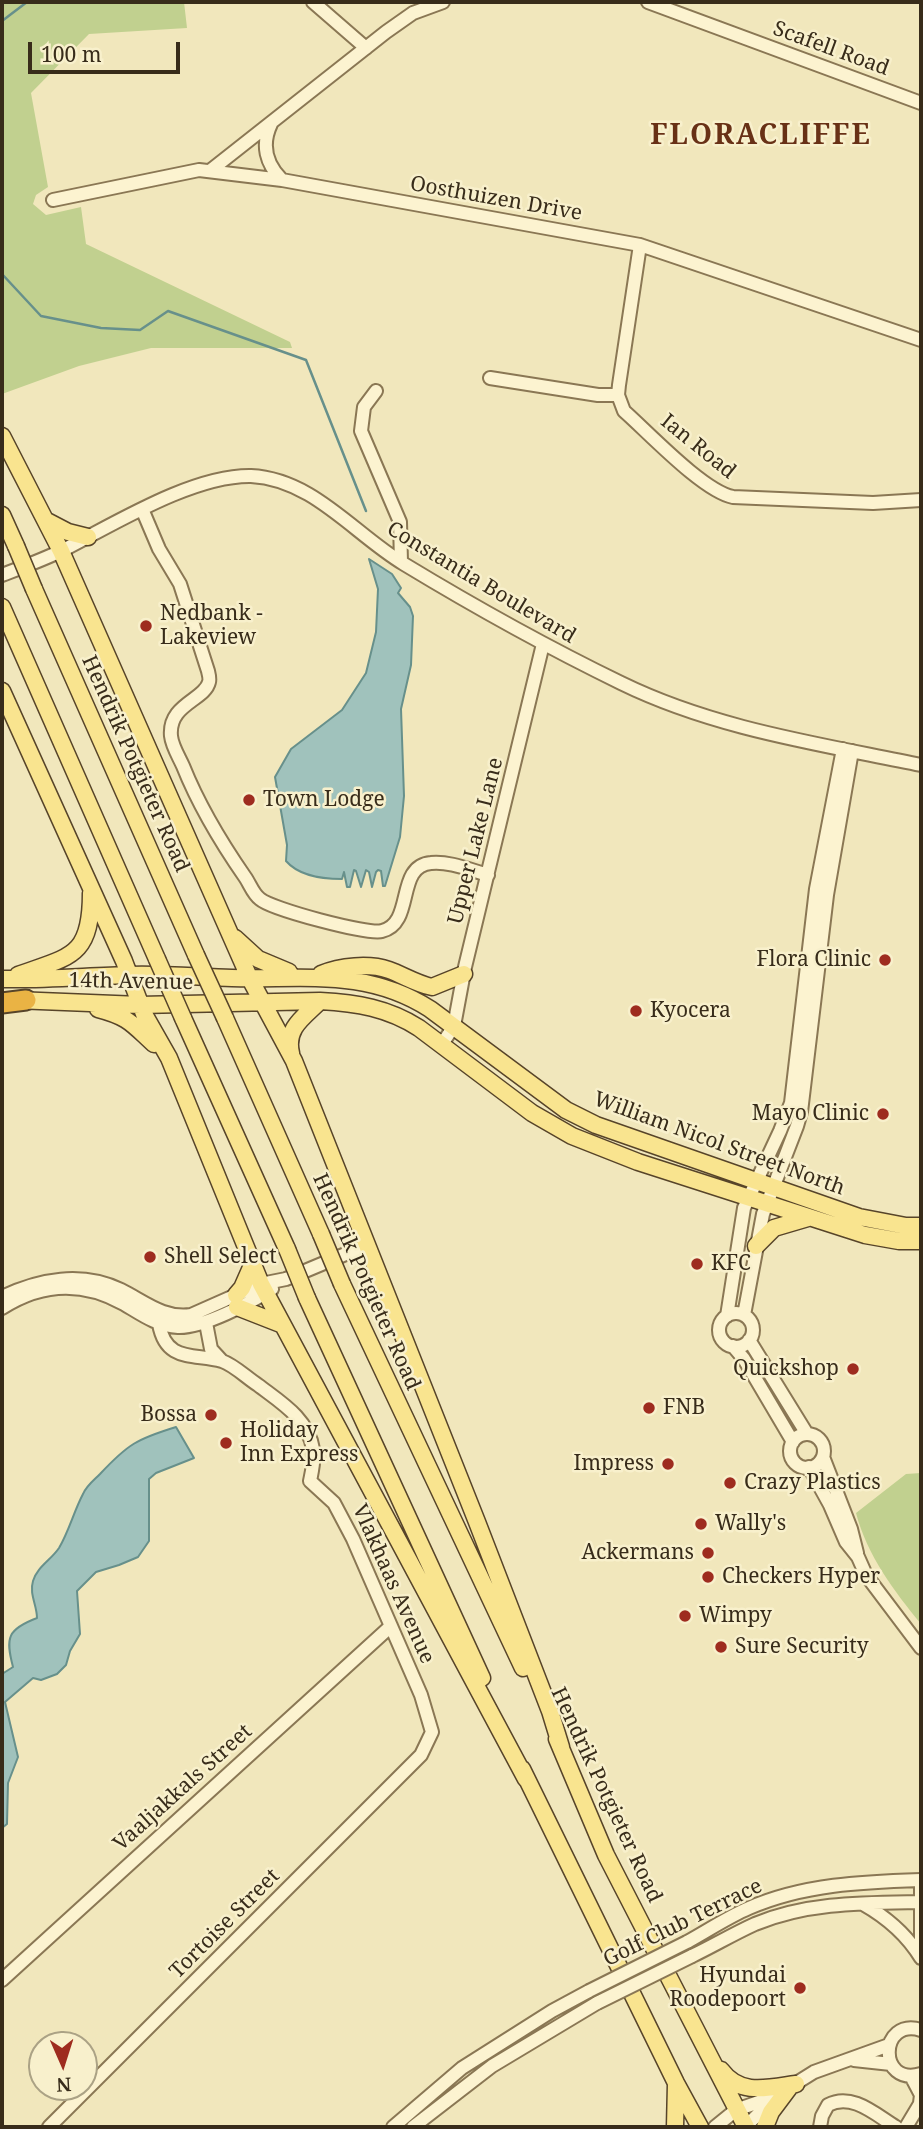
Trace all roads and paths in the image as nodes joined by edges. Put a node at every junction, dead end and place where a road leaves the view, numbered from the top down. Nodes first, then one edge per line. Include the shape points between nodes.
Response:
1 (313, 2) edge
2 (443, 2) edge
3 (648, 2) edge
4 (366, 48) junction
5 (921, 103) edge
6 (271, 123) junction
7 (211, 170) junction
8 (282, 180) junction
9 (53, 200) dead end
10 (640, 245) junction
11 (921, 340) edge
12 (490, 378) dead end
13 (376, 391) dead end
14 (618, 395) junction
15 (2, 436) edge
16 (921, 500) edge
17 (142, 509) junction
18 (2, 515) edge
19 (45, 520) junction
20 (88, 537) junction
21 (61, 551) junction
22 (401, 562) junction
23 (2, 575) edge
24 (2, 607) edge
25 (543, 644) junction
26 (2, 691) edge
27 (847, 750) junction
28 (921, 765) edge
29 (488, 875) junction
30 (91, 886) junction
31 (230, 934) junction
32 (464, 974) junction
33 (129, 975) junction
34 (308, 976) junction
35 (249, 978) junction
36 (4, 979) edge
37 (26, 1000) joint
38 (2, 1001) edge
39 (71, 1002) junction
40 (320, 1002) junction
41 (261, 1003) junction
42 (140, 1005) junction
43 (454, 1026) junction
44 (442, 1044) junction
45 (169, 1058) junction
46 (294, 1061) junction
47 (756, 1181) junction
48 (774, 1187) junction
49 (748, 1198) junction
50 (766, 1203) junction
51 (810, 1217) junction
52 (921, 1226) edge
53 (921, 1241) edge
54 (367, 1245) junction
55 (756, 1246) junction
56 (253, 1263) junction
57 (264, 1288) junction
58 (2, 1297) edge
59 (237, 1301) junction
60 (2, 1308) edge
61 (744, 1315) junction
62 (727, 1316) junction
63 (161, 1319) junction
64 (206, 1323) junction
65 (283, 1325) junction
66 (749, 1340) junction
67 (733, 1346) junction
68 (222, 1362) junction
69 (807, 1434) junction
70 (793, 1442) junction
71 (823, 1457) junction
72 (809, 1467) junction
73 (858, 1556) junction
74 (391, 1626) junction
75 (921, 1648) edge
76 (426, 1746) joint
77 (561, 1747) junction
78 (526, 1779) junction
79 (921, 1880) edge
80 (921, 1885) edge
81 (921, 1902) edge
82 (861, 1903) junction
83 (921, 1948) edge
84 (921, 1958) edge
85 (2, 1980) edge
86 (921, 2030) edge
87 (889, 2045) junction
88 (711, 2057) junction
89 (850, 2060) junction
90 (891, 2064) junction
91 (916, 2075) edge
92 (676, 2083) junction
93 (787, 2089) junction
94 (921, 2103) edge
95 (736, 2110) junction
96 (49, 2127) edge
97 (393, 2127) edge
98 (413, 2127) edge
99 (675, 2127) edge
100 (700, 2127) edge
101 (715, 2127) edge
102 (746, 2127) edge
103 (765, 2127) edge
104 (820, 2127) edge
105 (896, 2127) edge
106 (906, 2127) edge

1 - 4 street
2 - 4 street via 413,13
3 - 5 street, Scafell Road
4 - 6 street
6 - 7 street
6 - 8 street via 266,153
7 - 8 street, Oosthuizen Drive
7 - 9 street, Oosthuizen Drive
8 - 10 street, Oosthuizen Drive
10 - 11 street, Oosthuizen Drive
10 - 14 street
12 - 14 street
13 - 22 street via 364,407 361,431 400,522
14 - 16 street, Ian Road via 624,411 721,495 841,503
15 - 19 main road
17 - 20 street, Constantia Boulevard
17 - 22 street, Constantia Boulevard via 235,477 279,481 312,496
17 - 29 street via 184,592 208,671 206,688 185,704 174,720 171,739 197,802 257,897 275,908 372,933 395,924 413,874 424,864 443,863
18 - 77 main road, Hendrik Potgieter Road, bridge via 342,1284
19 - 20 main road
19 - 21 main road
20 - 21 street, Constantia Boulevard
21 - 23 street, Constantia Boulevard
21 - 31 main road
22 - 25 street, Constantia Boulevard
24 - 78 main road, bridge via 307,1298
25 - 27 street, Constantia Boulevard via 639,692 719,722
25 - 29 street, Upper Lake Lane
26 - 30 main road
27 - 28 street, Constantia Boulevard
27 - 47 street via 816,889 791,1103
27 - 48 street via 804,1091 797,1126
29 - 32 street, Upper Lake Lane
30 - 33 main road
30 - 36 main road via 91,920 80,946 66,957
31 - 34 main road via 258,959
31 - 35 main road
32 - 34 main road via 432,987 376,967 334,969
32 - 43 street, Upper Lake Lane
33 - 35 main road, 14th Avenue
33 - 36 main road, 14th Avenue
33 - 42 main road
34 - 35 main road, William Nicol Street North
34 - 43 main road, William Nicol Street North via 380,985 414,999
35 - 41 main road
37 - 38 highway
37 - 39 main road, 14th Avenue
39 - 42 main road, 14th Avenue
39 - 45 main road via 127,1019
40 - 41 main road, William Nicol Street North
40 - 44 main road, William Nicol Street North via 377,1008 401,1017
40 - 46 main road via 291,1030
41 - 42 main road, 14th Avenue
41 - 46 main road
42 - 45 main road
43 - 44 street, Upper Lake Lane
43 - 47 main road, William Nicol Street North via 566,1110
44 - 49 main road, William Nicol Street North via 532,1113 572,1136
45 - 56 main road
46 - 54 main road
47 - 48 main road, William Nicol Street North
47 - 49 street
48 - 50 street
48 - 52 main road, William Nicol Street North via 859,1217
49 - 50 main road, William Nicol Street North
49 - 62 street
50 - 51 main road, William Nicol Street North
50 - 55 street
51 - 53 main road, William Nicol Street North via 865,1235
51 - 55 main road via 774,1227
54 - 57 street
54 - 77 main road
55 - 61 street
56 - 57 main road
56 - 59 main road
57 - 59 street
57 - 65 main road
58 - 63 street, Vlakhaas Avenue via 42,1282 80,1278 108,1284
59 - 63 street
59 - 64 street
59 - 65 main road
60 - 63 street, Vlakhaas Avenue via 39,1292 79,1287
61 - 62 street
61 - 66 street via 752,1323
62 - 67 street via 720,1334
63 - 64 street via 187,1327
63 - 68 street, Vlakhaas Avenue via 164,1340 182,1355
64 - 68 street via 211,1349
65 - 78 main road
66 - 67 street
66 - 69 street
67 - 70 street
68 - 74 street, Vlakhaas Avenue via 299,1419 313,1448 310,1481 334,1503
69 - 70 street
69 - 71 street via 821,1442
70 - 72 street via 792,1459
71 - 72 street
71 - 73 street
72 - 73 street via 846,1542
73 - 75 street via 876,1590
74 - 76 street, Vlakhaas Avenue via 432,1724
74 - 85 street, Vaaljakkals Street
76 - 96 street, Tortoise Street
77 - 88 main road, Hendrik Potgieter Road via 606,1855
78 - 92 main road
79 - 97 street, Golf Club Terrace, bridge via 828,1886 746,1909 552,2011 462,2068
80 - 81 street
81 - 82 street, Golf Club Terrace
81 - 83 street
82 - 84 street via 906,1937
82 - 98 street, Golf Club Terrace, bridge via 833,1905 756,1924 597,2003 492,2066
86 - 87 street via 902,2030
87 - 89 street
87 - 90 street
88 - 93 main road via 728,2080 746,2089
88 - 95 main road
89 - 90 street
89 - 93 street via 814,2072
90 - 91 street via 896,2071
91 - 94 street
92 - 99 main road
92 - 100 main road
93 - 95 street
93 - 102 street
93 - 103 main road
94 - 106 street
95 - 101 street
95 - 102 main road
104 - 105 street via 828,2105 844,2099

